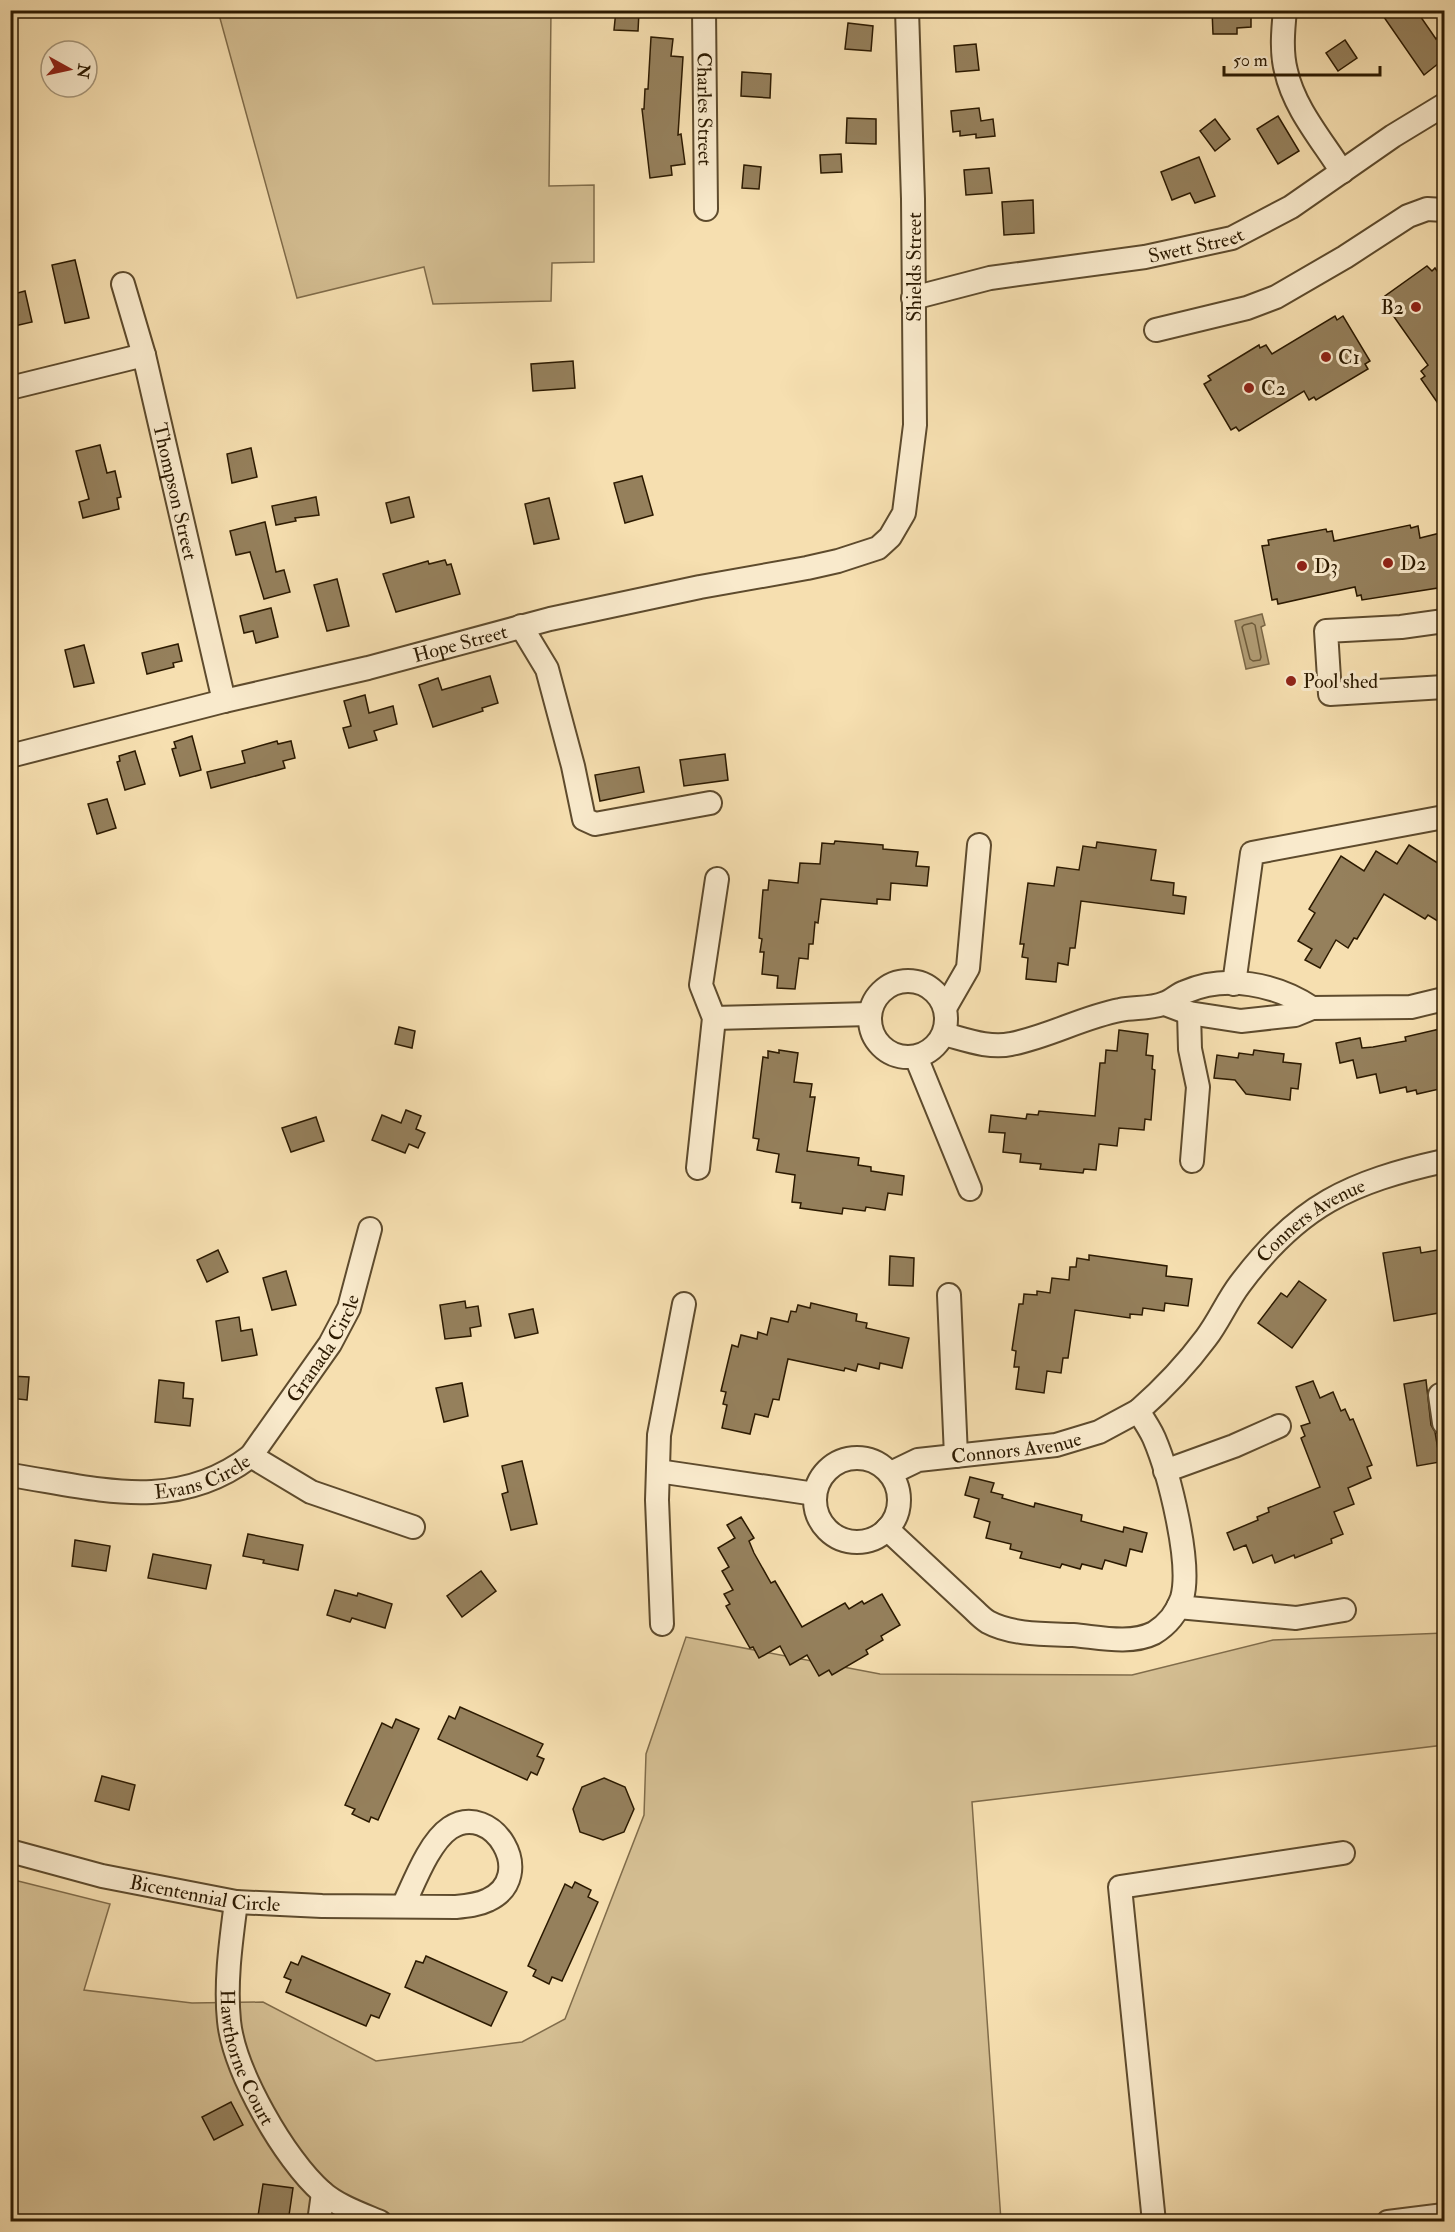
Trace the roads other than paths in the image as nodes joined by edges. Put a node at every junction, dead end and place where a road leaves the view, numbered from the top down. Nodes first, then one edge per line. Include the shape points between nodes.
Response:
1 (704, 10) edge
2 (907, 10) edge
3 (1285, 10) edge
4 (1444, 105) edge
5 (1342, 172) junction
6 (706, 209) dead end
7 (1444, 210) edge
8 (123, 284) dead end
9 (913, 298) junction
10 (1156, 330) dead end
11 (144, 355) junction
12 (10, 388) edge
13 (899, 523) joint
14 (1444, 621) edge
15 (521, 626) junction
16 (1444, 687) edge
17 (224, 701) junction
18 (10, 756) edge
19 (710, 803) dead end
20 (1444, 817) edge
21 (980, 845) dead end
22 (717, 879) dead end
23 (1234, 984) junction
24 (1444, 999) edge
25 (1165, 1004) junction
26 (945, 1008) junction
27 (1312, 1008) junction
28 (1189, 1013) junction
29 (870, 1014) junction
30 (714, 1018) junction
31 (944, 1034) junction
32 (916, 1057) junction
33 (1192, 1161) dead end
34 (1444, 1161) edge
35 (698, 1168) dead end
36 (970, 1189) dead end
37 (370, 1229) dead end
38 (949, 1295) dead end
39 (684, 1304) dead end
40 (1444, 1395) edge
41 (1138, 1411) junction
42 (1444, 1423) edge
43 (1279, 1426) dead end
44 (251, 1456) junction
45 (956, 1456) junction
46 (658, 1471) junction
47 (1165, 1471) junction
48 (891, 1473) junction
49 (10, 1475) edge
50 (815, 1494) junction
51 (413, 1527) dead end
52 (887, 1529) junction
53 (1179, 1607) junction
54 (1344, 1610) dead end
55 (662, 1624) dead end
56 (10, 1851) edge
57 (1343, 1853) dead end
58 (236, 1902) junction
59 (403, 1906) junction
60 (323, 2193) junction
61 (1444, 2215) edge
62 (319, 2222) edge
63 (380, 2222) edge
64 (1154, 2222) edge
65 (1388, 2222) edge

1 - 6 street, Charles Street
2 - 9 street, Shields Street
3 - 5 street via 1286,70 1299,105
4 - 5 street, Swett Street
5 - 9 street, Swett Street via 1291,207 1232,238 1145,257 990,278
7 - 10 street via 1408,216 1276,297
8 - 11 street, Thompson Street
9 - 13 street, Shields Street via 915,425 904,513
11 - 12 street
11 - 17 street, Thompson Street
13 - 15 street, Hope Street via 878,548 838,561
14 - 16 street via 1326,631 1330,694
15 - 17 street, Hope Street via 368,668
15 - 19 street via 547,669 584,819 595,824
17 - 18 street, Hope Street
20 - 23 street via 1252,854
21 - 26 street via 968,968
22 - 30 street via 701,985
23 - 25 street via 1200,987
23 - 27 street via 1268,987 1294,996
24 - 27 street via 1411,1007
25 - 28 street
25 - 31 street via 1120,1010 1009,1045
26 - 29 street via 925,984 904,981 878,994
26 - 31 street
27 - 28 street via 1295,1015 1240,1021
28 - 33 street via 1198,1087
29 - 30 street
29 - 32 street via 874,1038 882,1048 904,1058
30 - 35 street
31 - 32 street via 932,1049
32 - 36 street
34 - 41 street, Conners Avenue via 1362,1184 1304,1216 1274,1243 1163,1389
37 - 44 street, Granada Circle via 350,1308 330,1344
38 - 45 street
39 - 46 street via 659,1435
40 - 42 street via 1440,1395
41 - 45 street, Connors Avenue via 1099,1432 1056,1444
41 - 47 street via 1153,1436
43 - 47 street
44 - 49 street, Evans Circle via 233,1470 206,1482 144,1494
44 - 51 street, Evans Circle via 311,1492
45 - 48 street, Connors Avenue via 918,1460
46 - 50 street
46 - 55 street
47 - 53 street via 1184,1566
48 - 50 street via 867,1458 853,1457 827,1469
48 - 52 street via 899,1502
50 - 52 street via 815,1506 824,1527 843,1540 861,1542 878,1537
52 - 53 street via 988,1622 1002,1627 1136,1639 1162,1627
53 - 54 street via 1296,1618
56 - 58 street, Bicentennial Circle via 102,1876
57 - 64 street via 1119,1887
58 - 59 street, Bicentennial Circle
58 - 60 street, Hawthorne Court via 229,1979 232,2040 273,2128 297,2165
59 - 59 street, Bicentennial Circle via 456,1907 488,1900 508,1879 510,1856 504,1843 489,1828 477,1824 460,1823 449,1828 438,1839
60 - 62 street
60 - 63 street, Hawthorne Court
61 - 65 street

